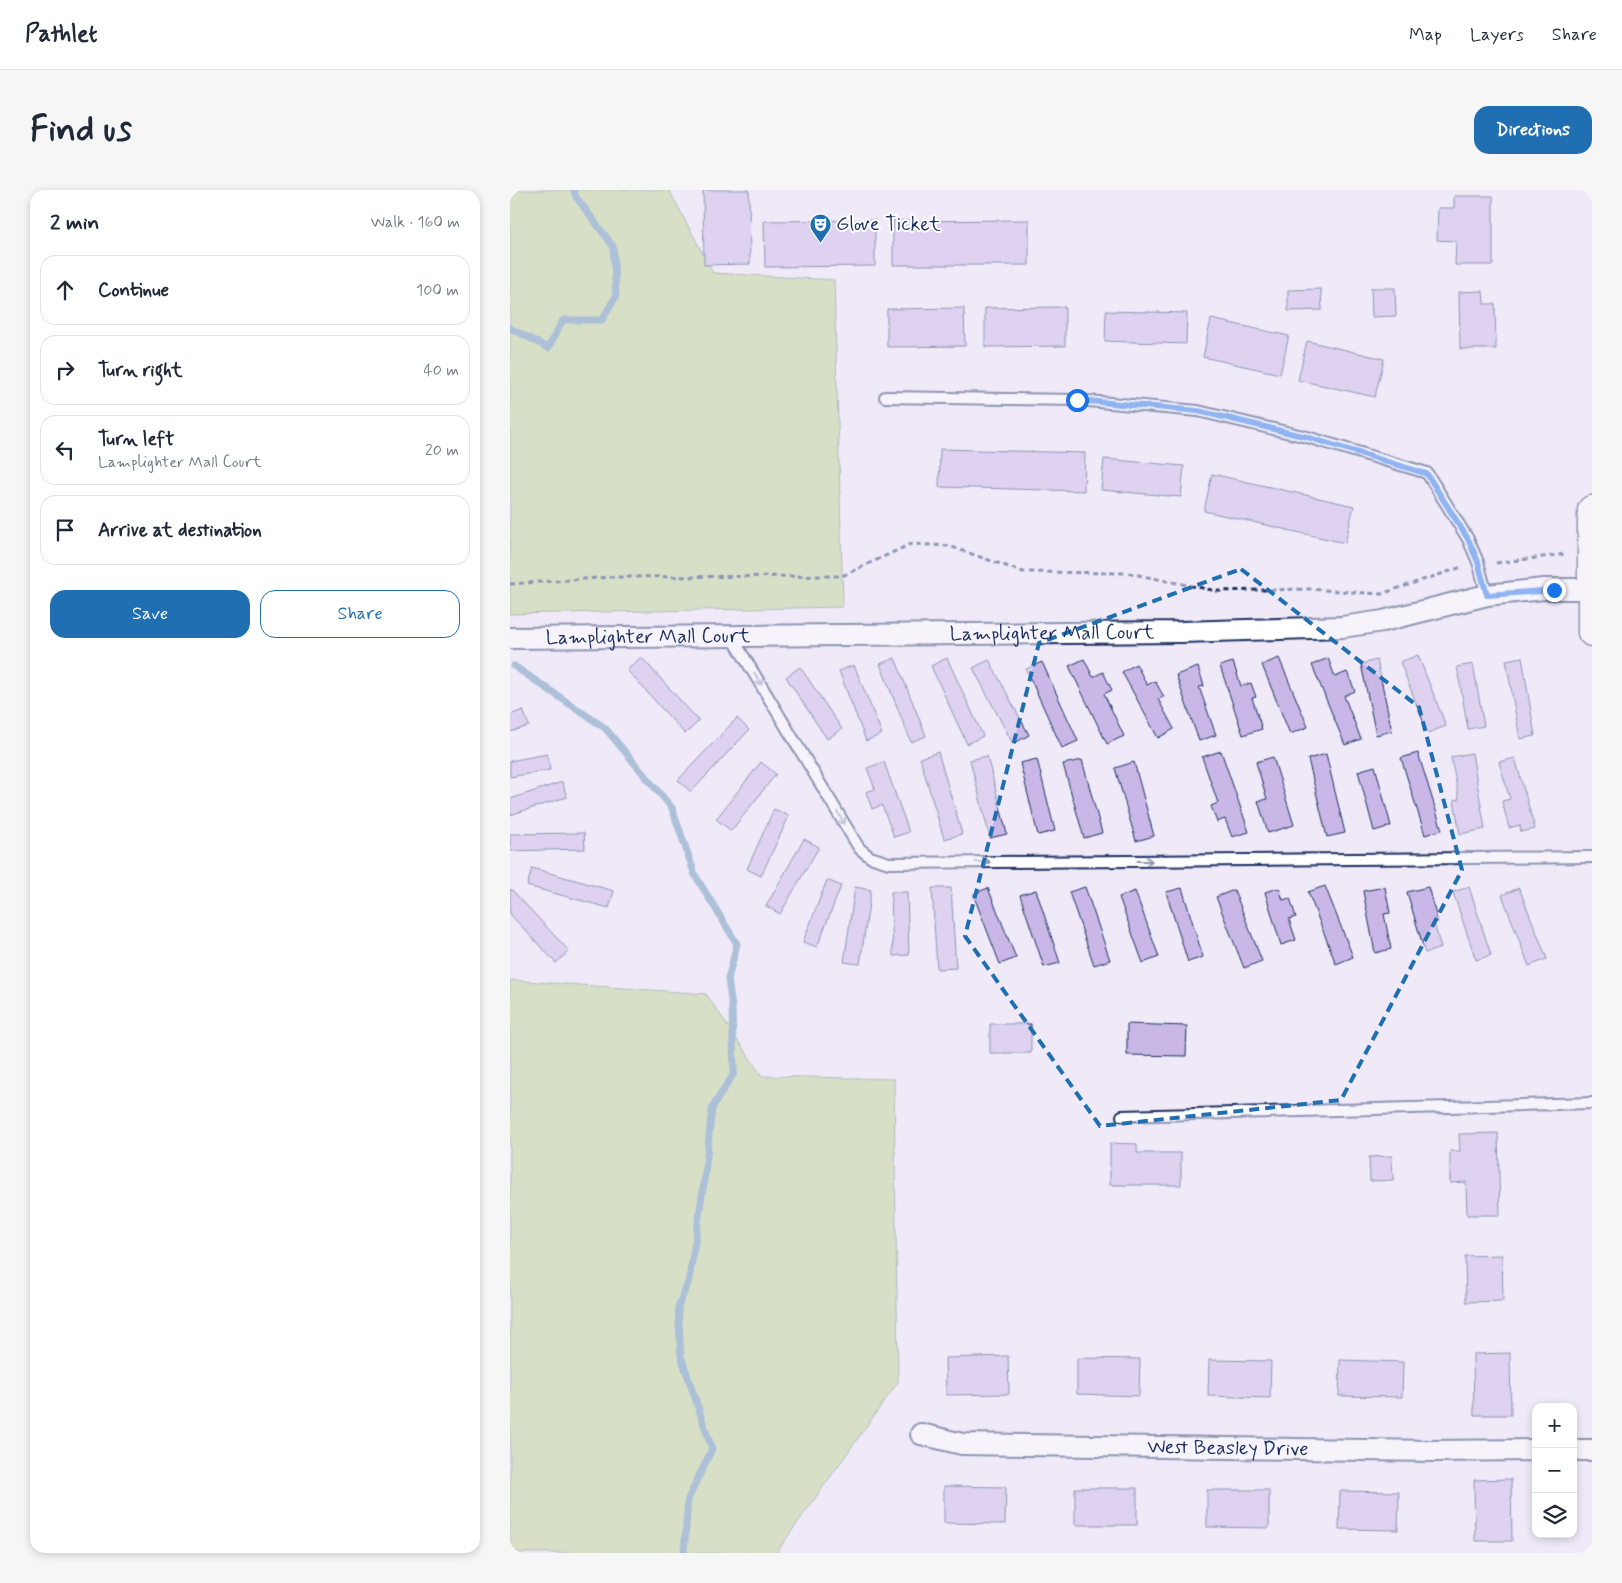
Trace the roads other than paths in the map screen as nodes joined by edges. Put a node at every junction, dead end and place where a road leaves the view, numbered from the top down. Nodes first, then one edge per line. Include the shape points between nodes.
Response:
1 (885, 397) dead end
2 (1592, 510) edge
3 (1592, 589) edge
4 (1487, 595) junction
5 (1592, 632) edge
6 (732, 637) junction
7 (510, 638) edge
8 (1592, 857) edge
9 (1592, 1103) edge
10 (1122, 1116) dead end
11 (921, 1434) dead end
12 (1532, 1450) edge
13 (1577, 1450) edge
14 (1592, 1450) edge

1 - 4 lane via 1077,400 1198,411 1307,437 1427,474 1468,539
2 - 3 main road
3 - 4 street, Lamplighter Mall Court
3 - 5 main road
4 - 6 street, Lamplighter Mall Court via 1383,621 1342,626 1182,632
6 - 7 street, Lamplighter Mall Court
6 -> 8 lane via 859,848 870,857 889,862
9 - 10 lane
11 - 12 street, West Beasley Drive via 962,1444
13 - 14 street

